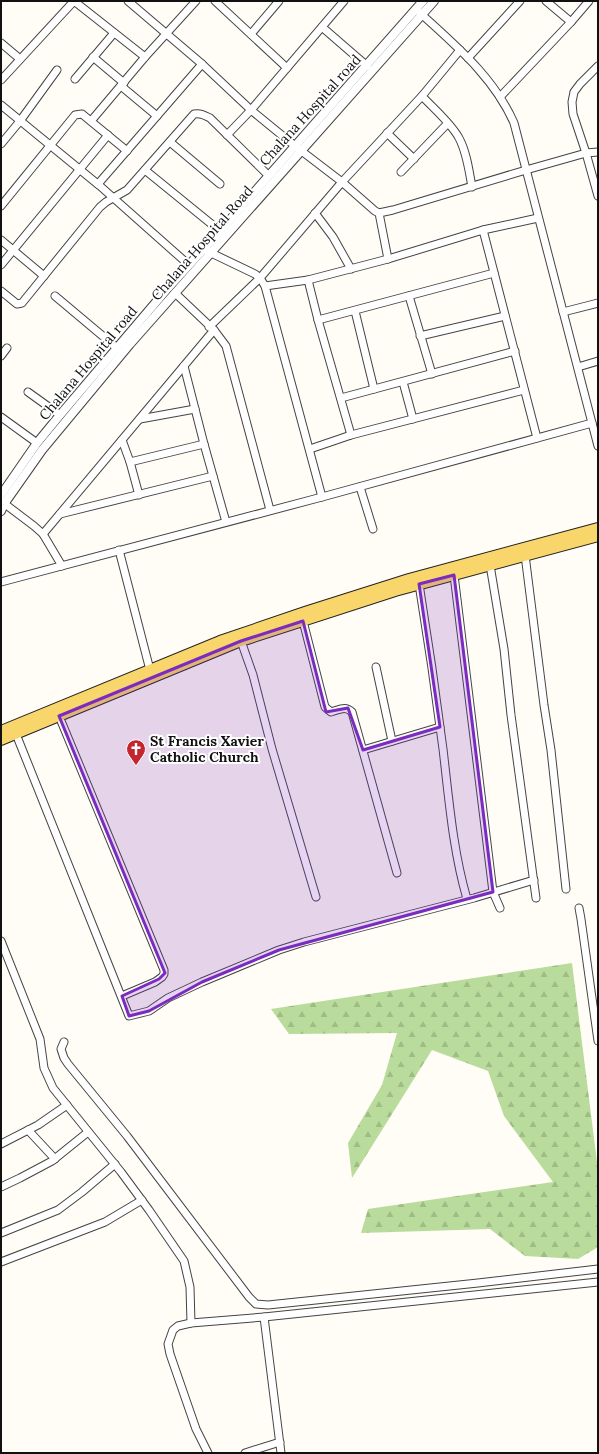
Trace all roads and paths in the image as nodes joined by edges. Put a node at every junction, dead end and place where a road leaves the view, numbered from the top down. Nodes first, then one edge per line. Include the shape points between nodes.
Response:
1 (196, 1) edge
2 (215, 1) edge
3 (279, 1) edge
4 (344, 1) edge
5 (423, 1) edge
6 (434, 1) edge
7 (520, 1) edge
8 (546, 1) edge
9 (589, 1) edge
10 (133, 3) edge
11 (418, 12) junction
12 (571, 22) junction
13 (322, 27) junction
14 (114, 33) junction
15 (167, 33) junction
16 (251, 34) junction
17 (1, 43) edge
18 (460, 50) junction
19 (94, 57) junction
20 (145, 57) junction
21 (468, 58) junction
22 (20, 59) junction
23 (202, 64) junction
24 (367, 66) junction
25 (598, 66) edge
26 (287, 68) junction
27 (56, 70) dead end
28 (75, 79) dead end
29 (1, 80) edge
30 (122, 84) junction
31 (422, 96) junction
32 (500, 97) junction
33 (1, 105) edge
34 (251, 110) junction
35 (157, 116) junction
36 (20, 121) junction
37 (91, 121) junction
38 (448, 124) junction
39 (387, 133) junction
40 (108, 135) junction
41 (227, 135) junction
42 (170, 142) junction
43 (1, 144) edge
44 (50, 145) junction
45 (298, 149) junction
46 (126, 151) junction
47 (598, 152) edge
48 (586, 153) junction
49 (414, 159) junction
50 (80, 170) junction
51 (145, 170) junction
52 (526, 170) junction
53 (401, 172) dead end
54 (268, 176) junction
55 (342, 182) junction
56 (98, 184) junction
57 (220, 184) dead end
58 (472, 187) junction
59 (598, 196) edge
60 (114, 198) junction
61 (1, 206) edge
62 (315, 213) junction
63 (379, 213) junction
64 (538, 218) junction
65 (483, 230) junction
66 (220, 231) junction
67 (1, 240) edge
68 (203, 249) junction
69 (14, 250) junction
70 (211, 252) junction
71 (388, 259) junction
72 (190, 265) junction
73 (1, 266) edge
74 (351, 268) junction
75 (494, 273) junction
76 (44, 276) junction
77 (260, 278) junction
78 (308, 280) junction
79 (265, 286) junction
80 (1, 291) edge
81 (175, 293) junction
82 (55, 296) dead end
83 (409, 296) junction
84 (598, 303) edge
85 (355, 310) junction
86 (563, 312) junction
87 (505, 316) junction
88 (318, 320) junction
89 (212, 328) junction
90 (420, 336) junction
91 (7, 348) dead end
92 (116, 348) junction
93 (514, 351) junction
94 (1, 356) edge
95 (598, 361) edge
96 (184, 366) junction
97 (578, 366) junction
98 (432, 374) junction
99 (402, 382) junction
100 (374, 389) junction
101 (524, 390) junction
102 (28, 392) dead end
103 (341, 398) junction
104 (195, 409) junction
105 (60, 415) junction
106 (1, 417) edge
107 (140, 419) junction
108 (413, 419) junction
109 (592, 423) junction
110 (351, 435) junction
111 (538, 438) junction
112 (122, 440) junction
113 (38, 443) junction
114 (204, 444) junction
115 (598, 446) edge
116 (310, 449) junction
117 (130, 462) junction
118 (213, 476) junction
119 (360, 487) junction
120 (1, 494) edge
121 (139, 495) junction
122 (322, 497) junction
123 (2, 505) edge
124 (270, 510) junction
125 (60, 514) junction
126 (226, 522) junction
127 (598, 528) edge
128 (373, 529) dead end
129 (43, 534) junction
130 (598, 536) edge
131 (119, 550) junction
132 (525, 555) junction
133 (490, 565) junction
134 (62, 566) junction
135 (454, 575) junction
136 (1, 582) edge
137 (419, 584) junction
138 (303, 621) junction
139 (241, 641) junction
140 (376, 667) dead end
141 (150, 670) junction
142 (59, 716) junction
143 (440, 727) junction
144 (1, 731) edge
145 (16, 734) junction
146 (1, 740) edge
147 (392, 741) junction
148 (363, 750) junction
149 (397, 873) dead end
150 (534, 880) junction
151 (566, 889) dead end
152 (493, 892) junction
153 (316, 897) dead end
154 (536, 898) dead end
155 (467, 899) junction
156 (500, 908) dead end
157 (579, 908) dead end
158 (1, 942) edge
159 (122, 996) junction
160 (598, 1041) edge
161 (64, 1042) dead end
162 (66, 1105) junction
163 (28, 1130) junction
164 (88, 1132) junction
165 (1, 1144) edge
166 (55, 1159) junction
167 (115, 1164) junction
168 (1, 1187) edge
169 (142, 1200) junction
170 (1, 1233) edge
171 (1, 1262) edge
172 (598, 1269) edge
173 (598, 1282) edge
174 (264, 1317) junction
175 (191, 1323) junction
176 (280, 1442) junction
177 (208, 1453) edge
178 (245, 1453) edge
179 (281, 1453) edge

1 - 15 street
2 - 16 street
3 - 16 street
4 - 13 street
5 - 11 street, Chalana Hospital road
6 - 11 street, Chalana Hospital Road
7 - 21 street
8 - 12 street
9 - 12 street
10 - 15 street via 146,18
11 - 18 street
11 - 24 street, Chalana Hospital road
11 - 45 street, Chalana Hospital Road
12 - 32 street
13 - 24 street
13 - 26 street
14 - 19 street
14 - 20 street
14 - 22 street via 74,1
15 - 20 street
15 - 23 street
16 - 26 street
17 - 22 street
18 - 21 street
18 - 31 street
19 - 28 street
19 - 30 street
20 - 30 street
21 - 32 street
22 - 29 street
23 - 34 street
23 - 35 street
24 - 45 street, Chalana Hospital road
25 - 48 street via 574,92 572,102 572,114
26 - 34 street
27 - 36 street
30 - 35 street
30 - 37 street
31 - 38 street
31 - 39 street
32 - 52 street via 514,123
33 - 36 street
34 - 41 street
34 - 45 street
35 - 46 street
36 - 43 street
36 - 44 street
37 - 40 street
37 - 44 street via 82,114 75,115
38 - 49 street
38 - 58 street via 459,138 464,150
39 - 49 street
39 - 55 street
40 - 46 street
40 - 50 street
41 - 42 street via 210,118 199,113 194,114
41 - 54 street
42 - 51 street
42 - 57 street
44 - 50 street
44 - 61 street
45 - 54 street, Chalana Hospital road
45 - 55 street
45 - 70 street, Chalana Hospital Road
46 - 56 street
47 - 48 street
48 - 52 street
48 - 59 street
49 - 53 street
50 - 56 street
50 - 69 street
51 - 60 street via 127,190
51 - 66 street
52 - 58 street
52 - 64 street
54 - 66 street, Chalana Hospital road
55 - 62 street
55 - 63 street
56 - 60 street
58 - 63 street
60 - 72 street
60 - 76 street via 100,207
62 - 74 street
62 - 77 street
63 - 71 street
64 - 65 street
64 - 86 street
65 - 71 street
65 - 75 street
66 - 68 street, Chalana Hospital road
67 - 69 street
68 - 70 street
68 - 72 street, Chalana Hospital road
69 - 73 street
69 - 76 street
70 - 77 street
70 - 81 street, Chalana Hospital Road
71 - 74 street
72 - 92 street, Chalana Hospital road
74 - 78 street
75 - 83 street
75 - 87 street
76 - 80 street via 19,304
77 - 79 street
77 - 89 street
78 - 79 street
78 - 88 street
79 - 116 street
81 - 89 street
81 - 123 street, Chalana Hospital Road via 42,450
82 - 92 street
83 - 85 street
83 - 90 street
84 - 86 street
85 - 88 street
85 - 100 street
86 - 97 street
87 - 90 street
87 - 93 street
88 - 103 street
89 - 96 street
89 - 124 street via 228,352
90 - 98 street
91 - 94 street
92 - 105 street, Chalana Hospital road
93 - 98 street
93 - 101 street
95 - 97 street
96 - 104 street
96 - 107 street
97 - 109 street
98 - 99 street
99 - 100 street
99 - 108 street
100 - 103 street
101 - 108 street
101 - 111 street
102 - 105 street
103 - 110 street
104 - 107 street
104 - 114 street
105 - 113 street, Chalana Hospital road
106 - 113 street
107 - 112 street
108 - 110 street
109 - 111 street
109 - 115 street
110 - 116 street
111 - 119 street
112 - 117 street
112 - 125 street
113 - 120 street, Chalana Hospital road
114 - 117 street
114 - 118 street
116 - 122 street
117 - 121 street
118 - 121 street
118 - 126 street
119 - 122 street
119 - 128 street
121 - 125 street
122 - 124 street
123 - 129 street
124 - 126 street
125 - 129 street
126 - 131 street
127 - 141 main road via 382,587 220,641
129 - 134 street
130 - 132 main road
131 - 134 street
131 - 141 street
132 - 133 main road
132 - 151 street via 551,750
133 - 135 main road
133 - 150 street via 504,649
134 - 136 street
135 - 137 main road
135 - 152 street
137 - 138 main road
137 - 143 street
138 - 139 main road
138 - 148 street via 325,707 331,712 345,708 352,712
139 - 142 main road
139 - 153 street via 253,674 272,749
140 - 147 street
141 - 144 main road
142 - 145 main road
142 - 159 street via 164,970 159,980
143 - 147 street
143 - 155 street via 455,848
145 - 146 main road
145 - 159 street
147 - 148 street
148 - 149 street
150 - 152 street
150 - 154 street
152 - 155 street
152 - 156 street
155 - 159 street via 279,950 202,982 168,998 149,1011 129,1016
157 - 160 street
158 - 162 street via 40,1039 48,1080
161 - 172 street via 61,1049 68,1064 127,1136 256,1304 268,1305 478,1284
162 - 163 street
162 - 164 street
163 - 165 street
163 - 166 street
164 - 166 street
164 - 167 street
166 - 168 street
167 - 169 street
167 - 170 street via 58,1210
169 - 171 street via 105,1222
169 - 175 street via 184,1261 190,1287
173 - 174 street
174 - 175 street
174 - 176 street
175 - 177 street via 173,1330 168,1344 196,1428
176 - 178 street
176 - 179 street

